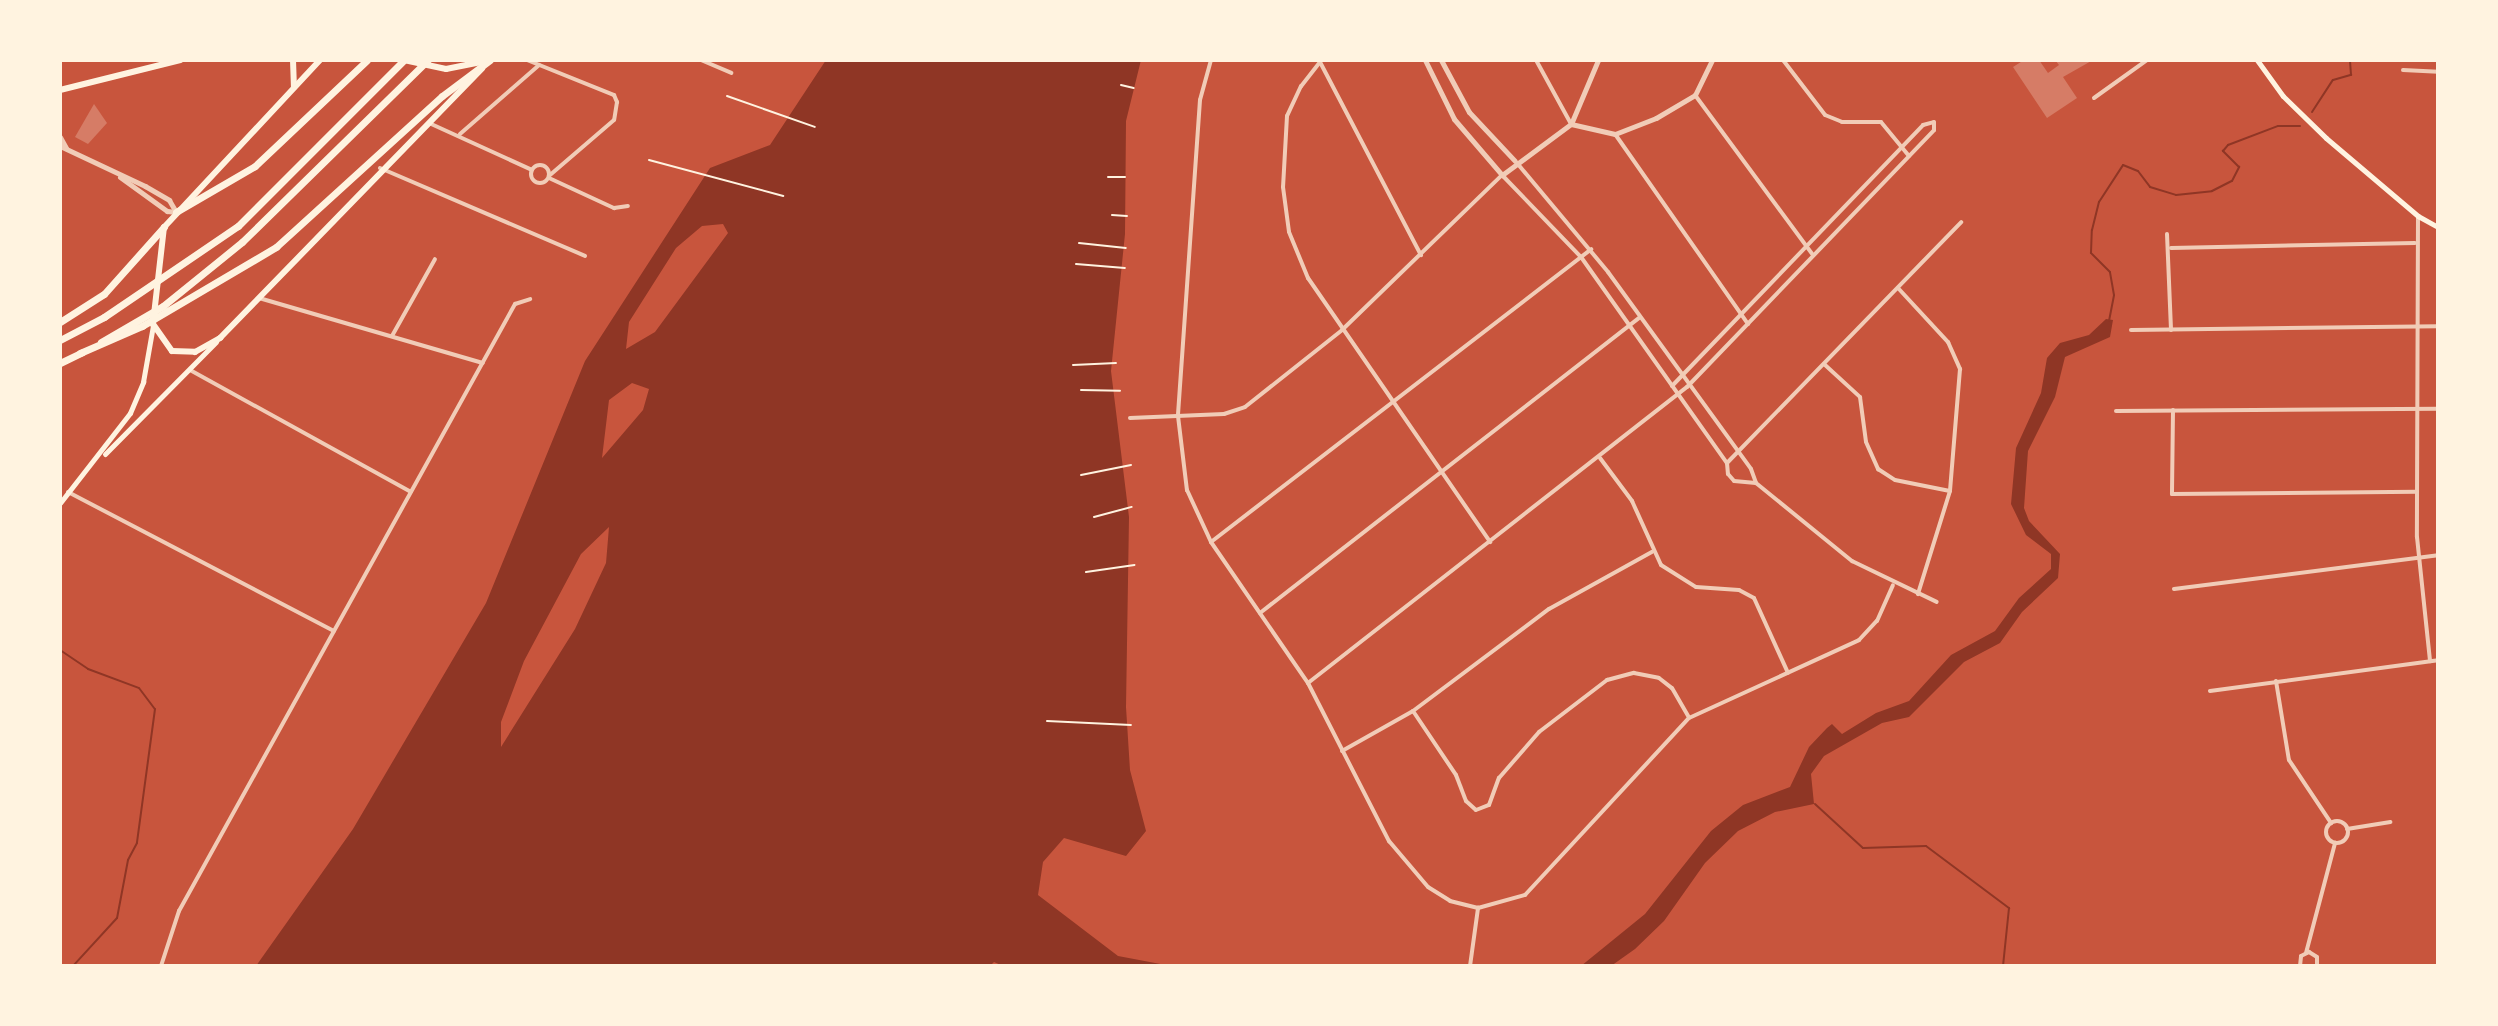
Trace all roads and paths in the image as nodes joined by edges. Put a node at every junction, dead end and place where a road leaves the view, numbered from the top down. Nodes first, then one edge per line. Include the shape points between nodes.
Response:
1 (180, 60) edge
2 (293, 60) edge
3 (320, 60) edge
4 (404, 60) edge
5 (428, 60) edge
6 (489, 60) edge
7 (527, 60) edge
8 (701, 60) edge
9 (1211, 60) edge
10 (1425, 60) edge
11 (1441, 60) edge
12 (1536, 60) edge
13 (1598, 60) edge
14 (1712, 60) edge
15 (1783, 60) edge
16 (2147, 60) edge
17 (2257, 60) edge
18 (366, 61) edge
19 (1320, 61) edge
20 (540, 64) junction
21 (2403, 70) dead end
22 (2438, 72) edge
23 (731, 73) dead end
24 (1121, 85) dead end
25 (1134, 88) dead end
26 (294, 89) junction
27 (60, 90) edge
28 (1695, 95) junction
29 (727, 96) dead end
30 (2094, 98) dead end
31 (427, 122) junction
32 (1476, 122) junction
33 (1571, 124) junction
34 (815, 127) dead end
35 (1464, 130) junction
36 (460, 134) junction
37 (1615, 134) junction
38 (60, 137) edge
39 (1903, 146) junction
40 (63, 147) edge
41 (1909, 156) junction
42 (649, 160) dead end
43 (1515, 161) junction
44 (380, 168) junction
45 (532, 170) junction
46 (1502, 175) junction
47 (549, 176) junction
48 (120, 177) junction
49 (1108, 177) dead end
50 (1125, 177) dead end
51 (783, 196) dead end
52 (628, 206) dead end
53 (176, 212) junction
54 (1112, 215) dead end
55 (1127, 216) dead end
56 (2418, 216) junction
57 (1961, 222) dead end
58 (164, 227) junction
59 (2438, 227) edge
60 (2167, 234) dead end
61 (1079, 243) dead end
62 (2415, 243) junction
63 (1126, 248) dead end
64 (1806, 248) junction
65 (2171, 248) junction
66 (1591, 249) junction
67 (1421, 255) junction
68 (1813, 255) junction
69 (585, 256) dead end
70 (1581, 257) junction
71 (435, 259) dead end
72 (1076, 264) dead end
73 (1125, 268) dead end
74 (1898, 288) junction
75 (259, 298) junction
76 (530, 299) dead end
77 (163, 310) junction
78 (1741, 315) junction
79 (1639, 318) junction
80 (60, 322) edge
81 (153, 324) junction
82 (1748, 324) junction
83 (1629, 325) junction
84 (2418, 326) junction
85 (2438, 326) edge
86 (1342, 330) junction
87 (2131, 330) dead end
88 (2171, 330) junction
89 (392, 336) junction
90 (220, 338) junction
91 (60, 340) edge
92 (60, 363) edge
93 (1116, 363) dead end
94 (483, 364) junction
95 (1824, 364) junction
96 (1073, 365) dead end
97 (190, 370) junction
98 (1681, 378) junction
99 (1671, 386) junction
100 (1687, 387) junction
101 (1081, 390) dead end
102 (1120, 391) dead end
103 (1677, 395) junction
104 (1391, 401) junction
105 (2418, 409) junction
106 (2438, 409) edge
107 (2173, 410) junction
108 (2116, 411) dead end
109 (1178, 416) junction
110 (1130, 418) dead end
111 (1738, 455) junction
112 (1600, 458) junction
113 (98, 460) junction
114 (1727, 463) junction
115 (1131, 465) dead end
116 (1441, 471) junction
117 (1081, 475) dead end
118 (1756, 483) junction
119 (1950, 491) junction
120 (68, 492) junction
121 (411, 492) junction
122 (2417, 492) junction
123 (60, 503) edge
124 (1132, 507) dead end
125 (1094, 517) dead end
126 (1211, 542) junction
127 (1490, 542) junction
128 (1652, 552) junction
129 (2438, 555) edge
130 (2418, 558) junction
131 (1134, 565) dead end
132 (1086, 572) dead end
133 (1893, 585) junction
134 (2174, 589) dead end
135 (1918, 594) junction
136 (1937, 602) dead end
137 (1260, 613) junction
138 (334, 631) junction
139 (2438, 660) edge
140 (2430, 661) junction
141 (1788, 674) junction
142 (2276, 681) junction
143 (1308, 683) junction
144 (2210, 691) dead end
145 (1413, 711) junction
146 (1689, 718) junction
147 (1047, 721) dead end
148 (1131, 725) dead end
149 (1342, 751) junction
150 (2390, 822) dead end
151 (2331, 823) junction
152 (2347, 829) junction
153 (2335, 843) junction
154 (1478, 908) junction
155 (2306, 953) junction
156 (161, 966) edge
157 (1470, 966) edge
158 (2300, 966) edge
159 (2317, 966) edge

1 - 27 main road
2 - 26 main road
3 - 26 main road
4 - 6 main road via 446,69
4 - 91 highway via 238,226
5 - 77 highway via 242,242
6 - 31 main road
6 - 77 highway via 276,247
7 - 20 street
8 - 23 street
9 - 109 street via 1200,100
10 - 35 street
11 - 32 street
12 - 33 street
13 - 33 street
14 - 28 street
15 - 39 street via 1825,115 1842,122 1877,120
16 - 30 street
17 - 56 main road via 2293,106
18 - 53 highway via 250,170
19 - 67 street
19 - 86 street via 1287,116 1283,187 1298,257
20 - 36 street
20 - 47 street via 614,95 617,102 614,120
21 - 22 street
24 - 25 path
26 - 53 main road
28 - 37 street
28 - 64 street
29 - 34 path
31 - 36 street
31 - 44 main road
32 - 35 street
32 - 43 street
33 - 37 street
33 - 43 street
35 - 46 street
36 - 45 street via 469,144
37 - 78 street
38 - 40 street
39 - 41 street
39 - 41 street via 1923,125 1934,122 1934,130
39 - 64 street
40 - 48 street
41 - 68 street
42 - 51 path
43 - 46 street
43 - 66 street
44 - 69 street
44 - 75 main road
45 - 47 street via 543,165
45 - 47 street via 536,182
46 - 67 street
46 - 70 street
47 - 52 street via 614,208
48 - 53 street
48 - 53 street via 157,193
49 - 50 path
53 - 58 main road
54 - 55 path
56 - 59 main road
56 - 62 street
57 - 74 street
58 - 80 highway via 104,294
58 - 81 main road
60 - 65 street
61 - 63 path
62 - 65 street
62 - 84 street
64 - 68 street
64 - 78 street
65 - 88 street
66 - 70 street
66 - 79 street
67 - 86 street
68 - 82 street
70 - 83 street
70 - 104 street
71 - 89 street
72 - 73 path
74 - 95 street
74 - 119 street via 1948,342 1960,369
75 - 89 street
75 - 90 main road
76 - 94 street via 515,304
77 - 92 highway
78 - 82 street
78 - 98 street
79 - 83 street
79 - 98 street
81 - 90 main road via 164,345 178,353 200,350
81 - 113 main road via 138,397
82 - 100 street
83 - 99 street
83 - 116 street
84 - 85 street
84 - 88 street
84 - 105 street
86 - 104 street
86 - 109 street via 1245,407
87 - 88 street
89 - 94 street
90 - 97 main road
93 - 96 path
94 - 121 street
95 - 111 street
95 - 119 street via 1860,397 1869,456 1878,469 1895,480
97 - 113 main road via 133,432
97 - 121 street
98 - 99 street
98 - 100 street
99 - 103 street
100 - 103 street
100 - 111 street
101 - 102 path
103 - 112 street
103 - 114 street
104 - 116 street
104 - 126 street
105 - 106 street
105 - 107 street
105 - 122 street
107 - 108 street
107 - 122 street via 2172,494
109 - 110 street
109 - 126 street via 1187,490
111 - 114 street
111 - 118 street
112 - 127 street
112 - 128 street via 1632,501
113 - 120 main road
114 - 118 street via 1734,481
115 - 117 path
116 - 127 street
116 - 137 street
118 - 133 street via 1852,561
119 - 135 street
120 - 123 main road
120 - 138 street
121 - 138 street
122 - 130 street
124 - 125 path
126 - 137 street
127 - 143 street
128 - 141 street via 1680,580 1706,589 1739,590 1754,598
128 - 145 street via 1549,609
129 - 130 street
130 - 134 street
130 - 140 street
131 - 132 path
133 - 135 street
133 - 141 street via 1866,634
135 - 136 street
137 - 143 street
138 - 156 street via 179,911
139 - 140 street
140 - 142 street
141 - 146 street
142 - 144 street
142 - 151 street via 2289,760
143 - 149 street
145 - 146 street via 1456,775 1466,801 1479,810 1489,805 1499,778 1539,732 1607,680 1634,673 1659,678 1672,688
145 - 149 street
146 - 154 street via 1538,885 1515,900
147 - 148 path
149 - 154 street via 1404,863 1443,897
150 - 152 street
151 - 152 street via 2340,822
151 - 153 street via 2326,833
152 - 153 street via 2345,839
153 - 155 street
154 - 157 street
155 - 158 street
155 - 159 street via 2315,955

